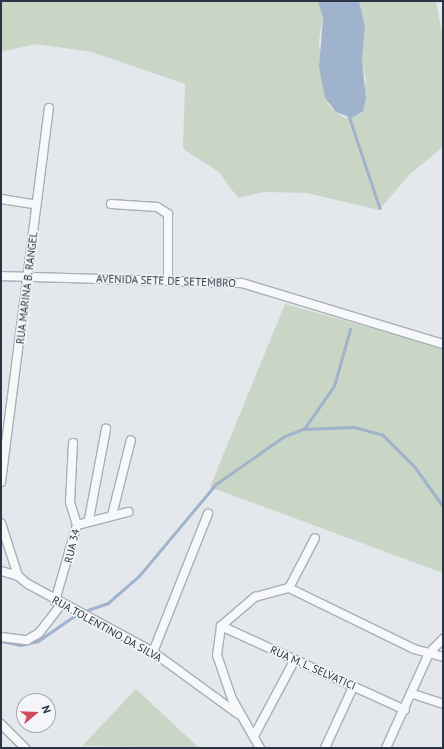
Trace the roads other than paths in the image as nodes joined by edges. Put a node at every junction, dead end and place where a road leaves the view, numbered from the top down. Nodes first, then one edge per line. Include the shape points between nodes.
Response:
1 (49, 108) dead end
2 (1, 199) edge
3 (110, 204) dead end
4 (37, 205) junction
5 (1, 276) edge
6 (29, 277) junction
7 (168, 281) junction
8 (443, 344) edge
9 (106, 429) dead end
10 (131, 440) dead end
11 (72, 443) dead end
12 (2, 467) edge
13 (1, 482) edge
14 (128, 512) dead end
15 (208, 514) dead end
16 (112, 515) junction
17 (89, 519) junction
18 (1, 522) edge
19 (77, 525) junction
20 (315, 538) dead end
21 (1, 571) edge
22 (18, 576) junction
23 (289, 588) junction
24 (58, 603) junction
25 (221, 626) junction
26 (1, 637) edge
27 (443, 639) edge
28 (152, 652) junction
29 (429, 653) junction
30 (443, 657) edge
31 (294, 661) junction
32 (353, 687) junction
33 (413, 694) junction
34 (443, 704) edge
35 (405, 710) junction
36 (241, 716) junction
37 (1, 724) edge
38 (254, 736) junction
39 (25, 748) edge
40 (260, 748) edge
41 (325, 748) edge
42 (386, 748) edge

1 - 4 street, RUA MARINA B. RANGEL
2 - 4 street
3 - 7 street via 156,207 168,214
4 - 6 street, RUA MARINA B. RANGEL
5 - 6 street, AVENIDA SETE DE SETEMBRO
6 - 7 street, AVENIDA SETE DE SETEMBRO
6 - 12 street, RUA MARINA B. RANGEL
7 - 8 street, AVENIDA SETE DE SETEMBRO via 226,281 257,286
9 - 17 street
10 - 16 street
11 - 19 street, RUA 34 via 70,502
12 - 13 street
14 - 16 street
15 - 28 street
16 - 17 street
17 - 19 street
18 - 22 street
19 - 24 street, RUA 34
20 - 23 street
21 - 22 street, RUA TOLENTINO DA SILVA
22 - 24 street, RUA TOLENTINO DA SILVA
23 - 25 street via 255,597
23 - 29 street
24 - 26 street via 39,633 27,640
24 - 28 street, RUA TOLENTINO DA SILVA
25 - 31 street, RUA M. L. SELVATICI
25 - 36 street via 220,666
27 - 29 street
28 - 36 street, RUA TOLENTINO DA SILVA
29 - 30 street
29 - 33 street
31 - 32 street, RUA M. L. SELVATICI
31 - 38 street
32 - 35 street, RUA M. L. SELVATICI
32 - 41 street
33 - 34 street
33 - 35 street
35 - 42 street
36 - 38 street
37 - 39 street
38 - 40 street

